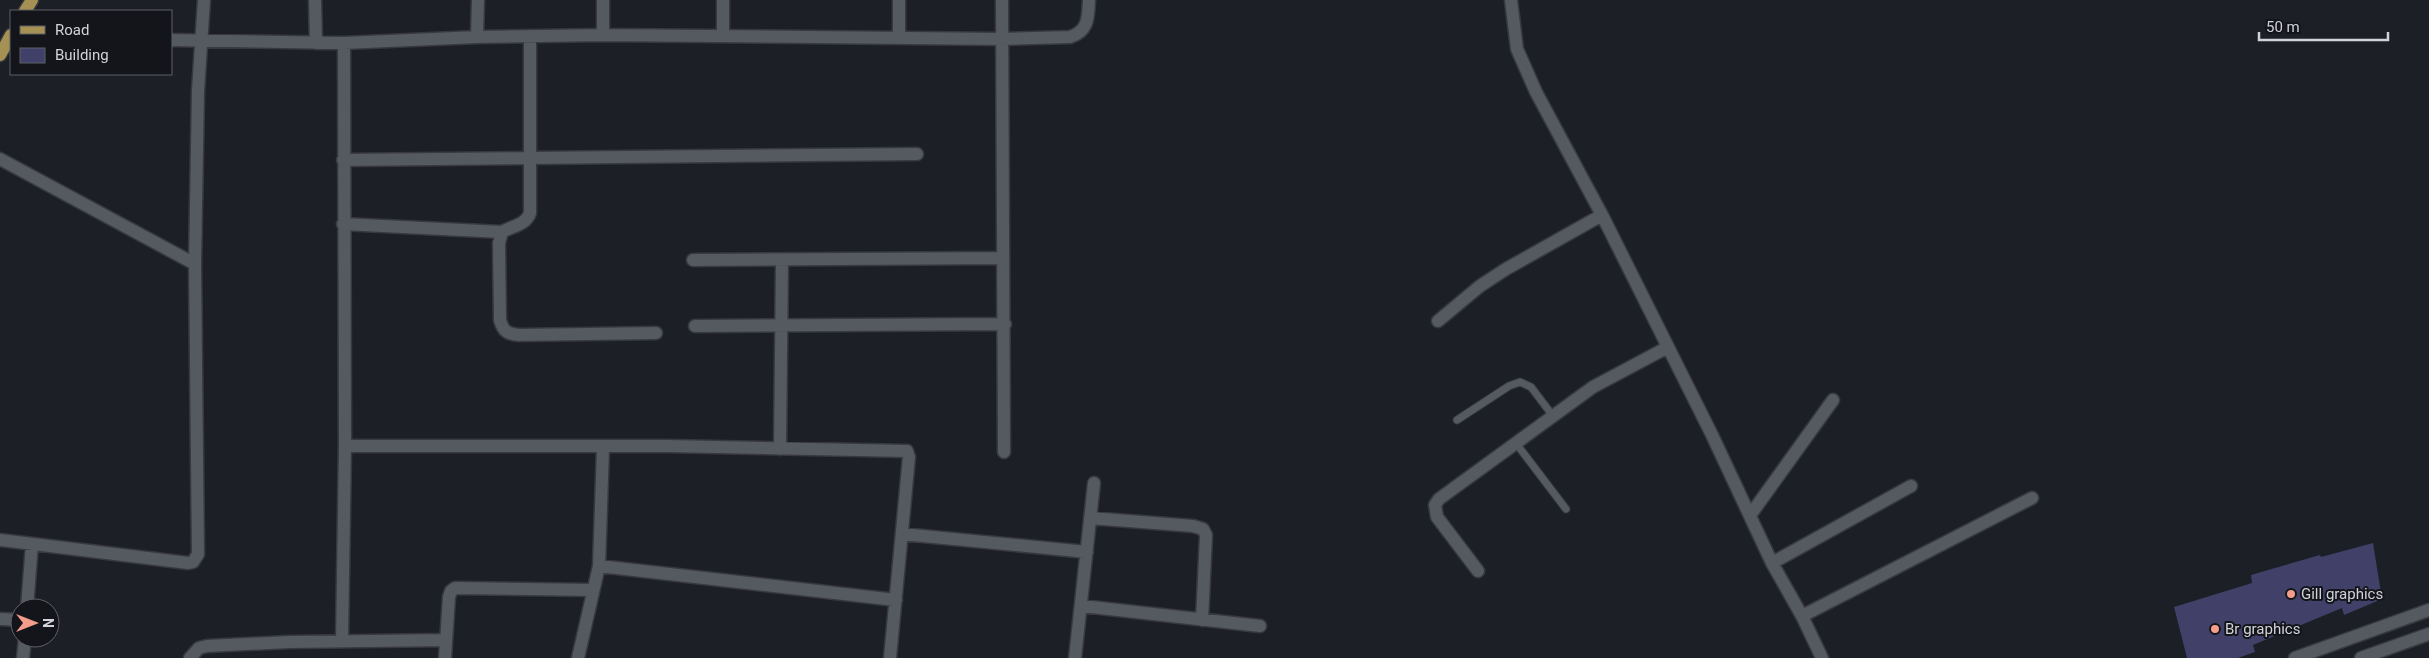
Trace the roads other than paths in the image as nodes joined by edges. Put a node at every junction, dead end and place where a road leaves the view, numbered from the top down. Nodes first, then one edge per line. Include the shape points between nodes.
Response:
1 (204, 0) edge
2 (315, 0) edge
3 (478, 0) edge
4 (603, 0) edge
5 (723, 0) edge
6 (899, 0) edge
7 (1002, 0) edge
8 (1088, 0) edge
9 (1511, 0) edge
10 (603, 35) junction
11 (530, 36) junction
12 (723, 36) junction
13 (477, 37) junction
14 (10, 38) edge
15 (899, 38) junction
16 (1002, 39) junction
17 (172, 40) edge
18 (201, 40) junction
19 (316, 43) junction
20 (344, 43) junction
21 (0, 55) edge
22 (917, 154) dead end
23 (530, 158) junction
24 (0, 159) edge
25 (343, 160) junction
26 (1602, 215) junction
27 (343, 224) junction
28 (502, 232) junction
29 (1003, 258) junction
30 (693, 260) dead end
31 (782, 260) junction
32 (195, 264) junction
33 (1438, 322) dead end
34 (1005, 324) junction
35 (781, 325) junction
36 (695, 326) dead end
37 (656, 333) dead end
38 (1668, 347) junction
39 (1833, 400) dead end
40 (1553, 416) junction
41 (1457, 420) dead end
42 (1515, 442) junction
43 (345, 446) junction
44 (603, 448) junction
45 (780, 448) junction
46 (1004, 452) dead end
47 (1094, 483) dead end
48 (1911, 486) dead end
49 (2032, 498) dead end
50 (1566, 509) dead end
51 (1751, 514) junction
52 (1090, 518) junction
53 (902, 534) junction
54 (0, 540) edge
55 (32, 544) junction
56 (1087, 552) junction
57 (1772, 563) junction
58 (599, 566) junction
59 (1478, 571) dead end
60 (593, 590) junction
61 (28, 598) edge
62 (896, 600) junction
63 (1082, 606) junction
64 (2429, 610) edge
65 (1802, 616) junction
66 (1202, 620) junction
67 (1260, 626) dead end
68 (2429, 634) edge
69 (446, 640) junction
70 (342, 641) junction
71 (190, 658) edge
72 (445, 658) edge
73 (578, 658) edge
74 (890, 658) edge
75 (1075, 658) edge
76 (1822, 658) edge
77 (2295, 658) edge
78 (2361, 658) edge

1 - 18 street
2 - 19 street
3 - 13 street
4 - 10 street
5 - 12 street
6 - 15 street
7 - 16 street
8 - 16 street via 1087,22 1080,34
9 - 26 street via 1517,48 1524,66
10 - 11 street
10 - 12 street
11 - 13 street
11 - 23 street
12 - 15 street
13 - 20 street
14 - 21 main road
15 - 16 street
16 - 29 street
17 - 18 street
18 - 19 street
18 - 32 street
19 - 20 street
20 - 25 street
22 - 23 street
23 - 25 street
23 - 28 street via 528,218
24 - 32 street
25 - 27 street
26 - 33 street via 1506,269 1480,286
26 - 38 street
27 - 28 street
27 - 43 street
28 - 37 street via 499,243 500,320 502,329 509,334
29 - 31 street
29 - 34 street
30 - 31 street
31 - 35 street
32 - 55 street via 196,558 188,563
34 - 35 street
34 - 46 street
35 - 36 street
35 - 45 street
38 - 40 street via 1593,387
38 - 51 street
39 - 51 street
40 - 41 lane via 1531,387 1520,382
40 - 42 street
42 - 50 lane
42 - 59 street via 1435,505 1437,517
43 - 44 street
43 - 70 street
44 - 45 street
44 - 58 street
45 - 53 street via 907,451
47 - 52 street
48 - 57 street
49 - 65 street
51 - 57 street
52 - 56 street
52 - 66 street via 1203,529 1206,535
53 - 56 street
53 - 62 street
54 - 55 street
55 - 61 street
56 - 63 street
57 - 65 street
58 - 60 street
58 - 62 street
60 - 69 street via 455,588 449,597
60 - 73 street
62 - 74 street
63 - 66 street
63 - 75 street
64 - 77 street
65 - 76 street
66 - 67 street
68 - 78 street
69 - 70 street
69 - 72 street
70 - 71 street via 207,646 199,648

